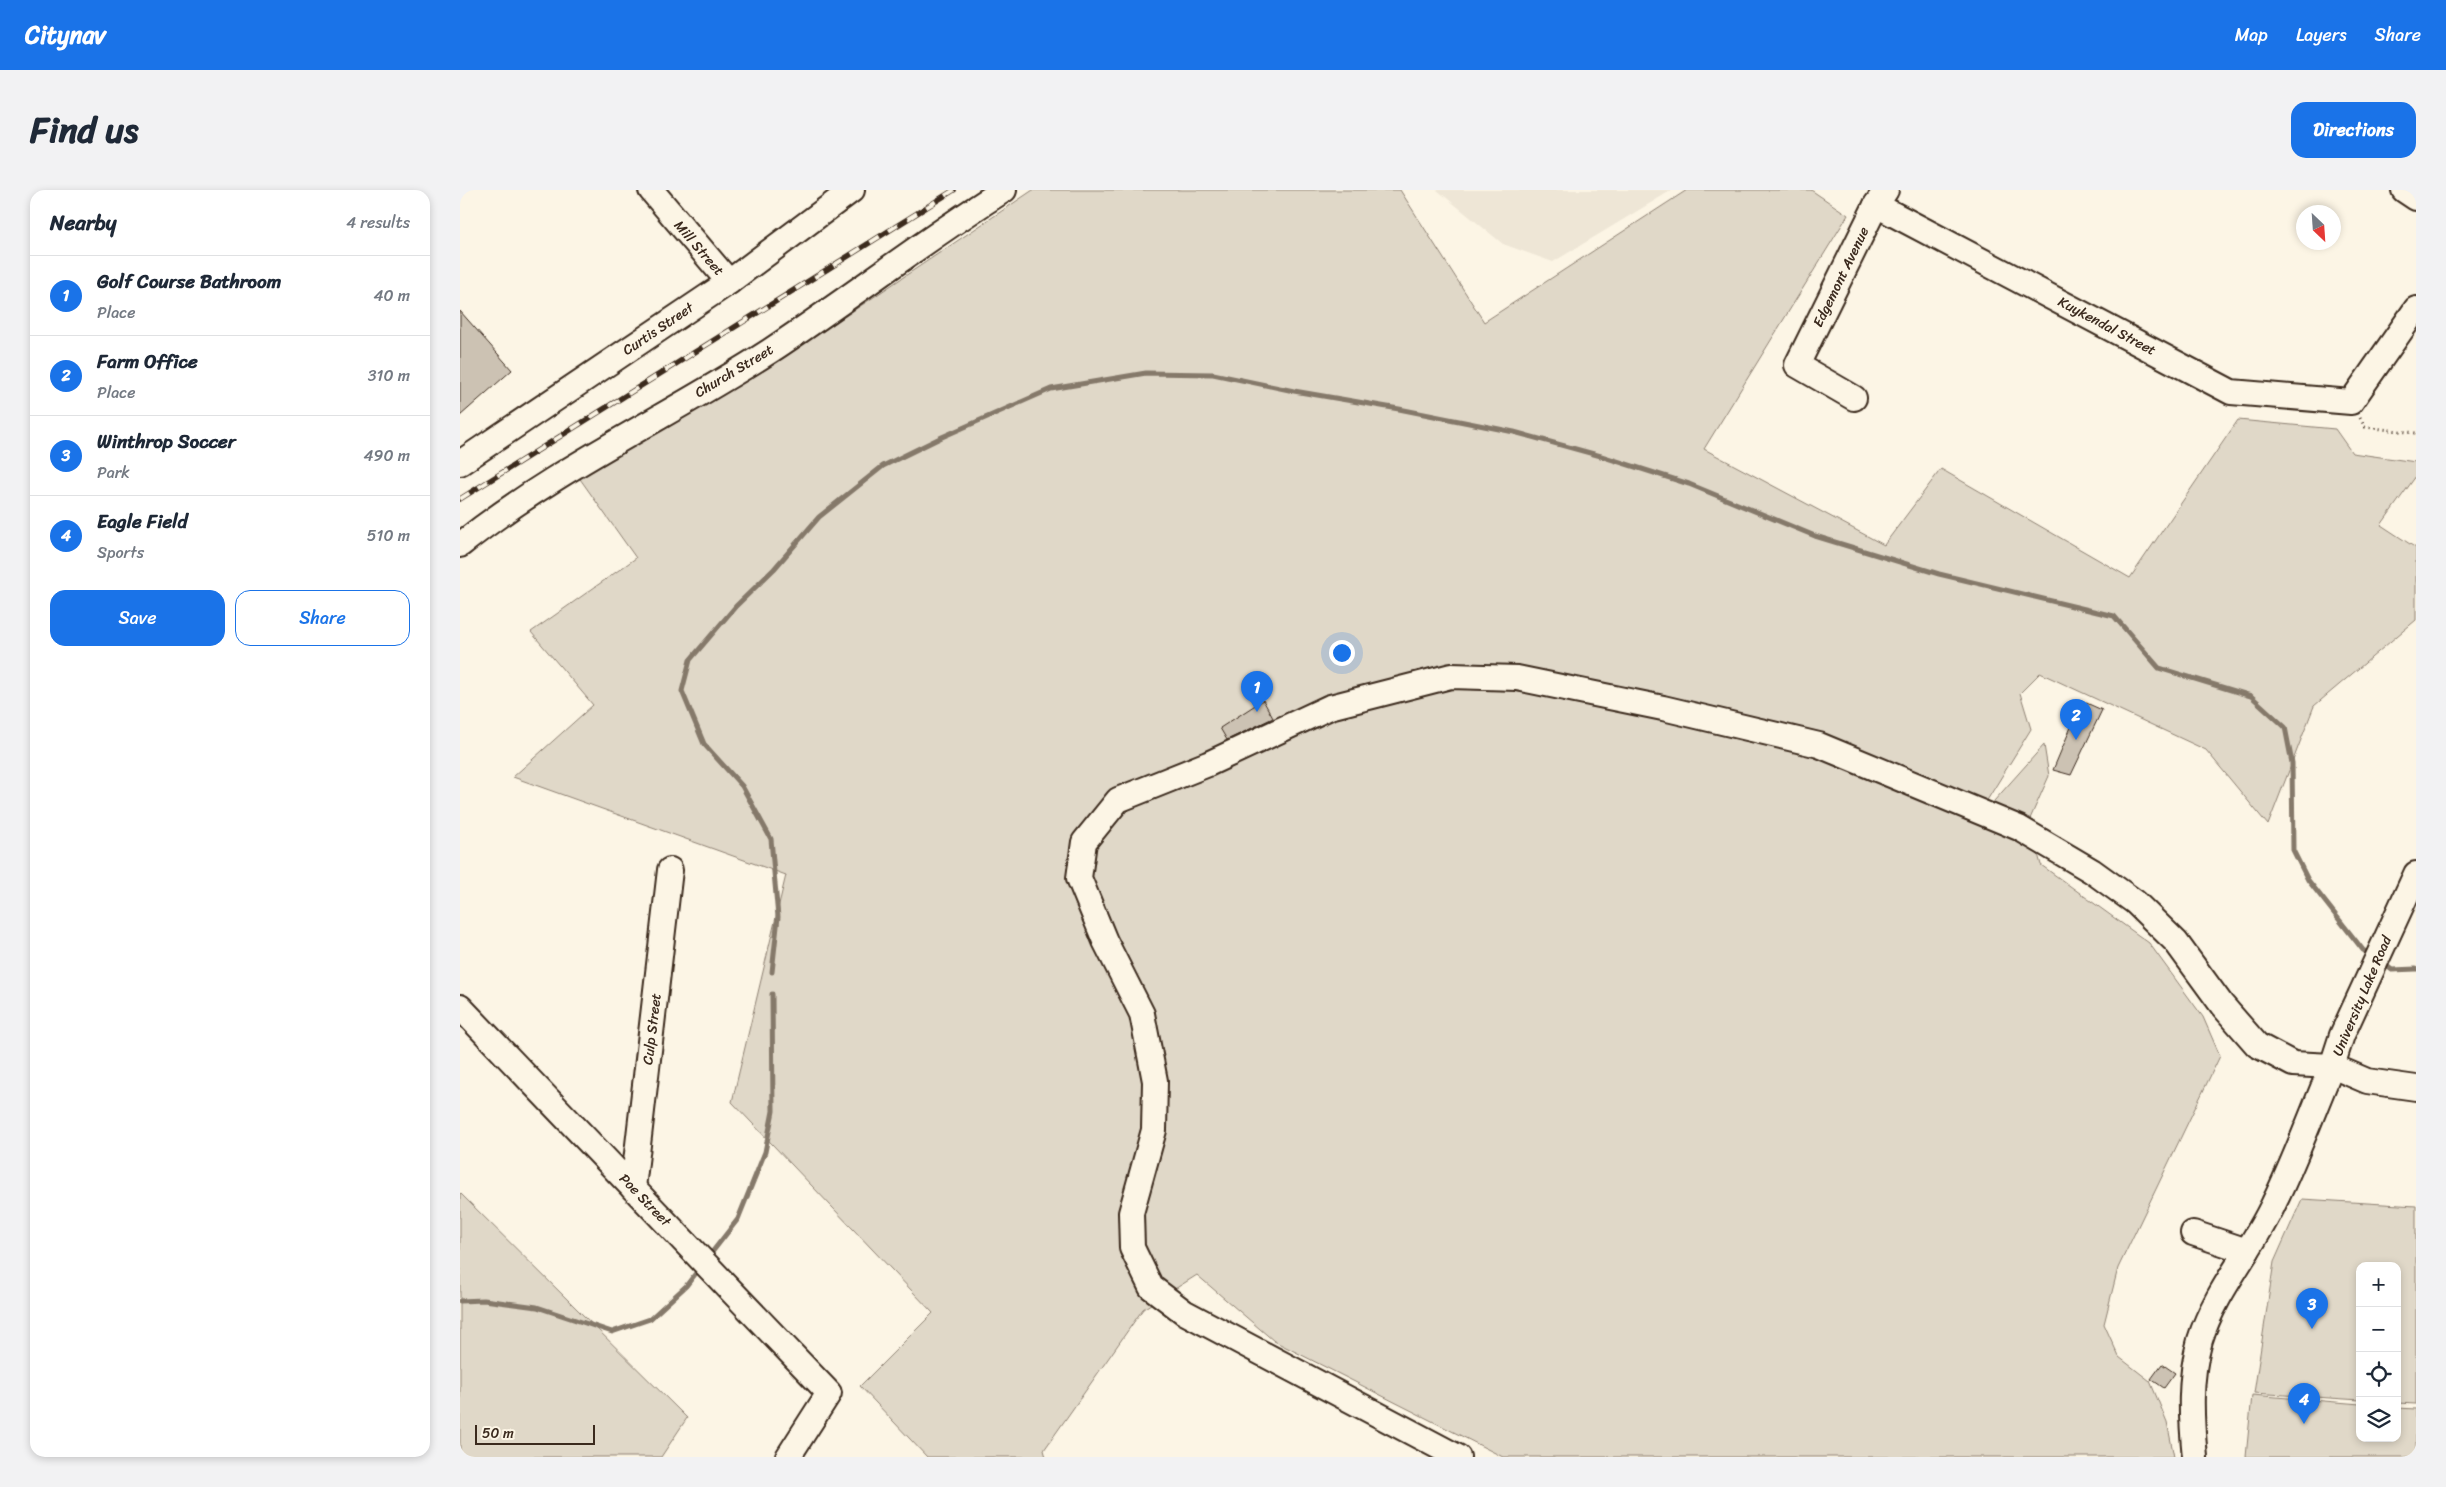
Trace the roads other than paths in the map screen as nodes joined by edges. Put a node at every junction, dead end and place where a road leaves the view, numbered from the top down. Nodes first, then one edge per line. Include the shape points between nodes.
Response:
1 (651, 190) edge
2 (852, 190) edge
3 (1004, 190) edge
4 (2404, 190) edge
5 (1881, 198) edge
6 (2416, 198) edge
7 (729, 282) junction
8 (2416, 309) edge
9 (1854, 398) dead end
10 (460, 463) edge
11 (460, 545) edge
12 (670, 870) dead end
13 (2416, 874) edge
14 (460, 1007) edge
15 (2332, 1066) junction
16 (2416, 1088) edge
17 (633, 1188) junction
18 (2193, 1233) dead end
19 (2247, 1251) junction
20 (788, 1457) edge
21 (1458, 1457) edge
22 (2195, 1457) edge

1 - 7 street, Mill Street
2 - 7 street, Curtis Street
3 - 11 street, Church Street via 769,351 549,480 500,512
4 - 6 street
5 - 8 street, Kuykendal Street via 2231,392 2351,402
5 - 9 street, Edgemont Avenue via 1797,366
7 - 10 street, Curtis Street
12 - 17 street, Culp Street
13 - 15 street, University Lake Road via 2342,1035
14 - 17 street, Poe Street
15 - 16 street, University Lake Road via 2367,1081
15 - 19 street via 2274,1204
15 - 21 street via 2293,1064 2257,1045 2222,1005 2176,942 2135,902 2092,871 2019,828 1819,745 1663,708 1517,678 1451,676 1330,707 1208,764 1118,800 1084,842 1079,878 1105,941 1142,1014 1156,1081 1154,1130 1131,1214 1132,1248 1152,1287 1184,1312
17 - 20 street, Poe Street via 829,1393
18 - 19 street
19 - 22 street via 2200,1338 2193,1370 2190,1414

